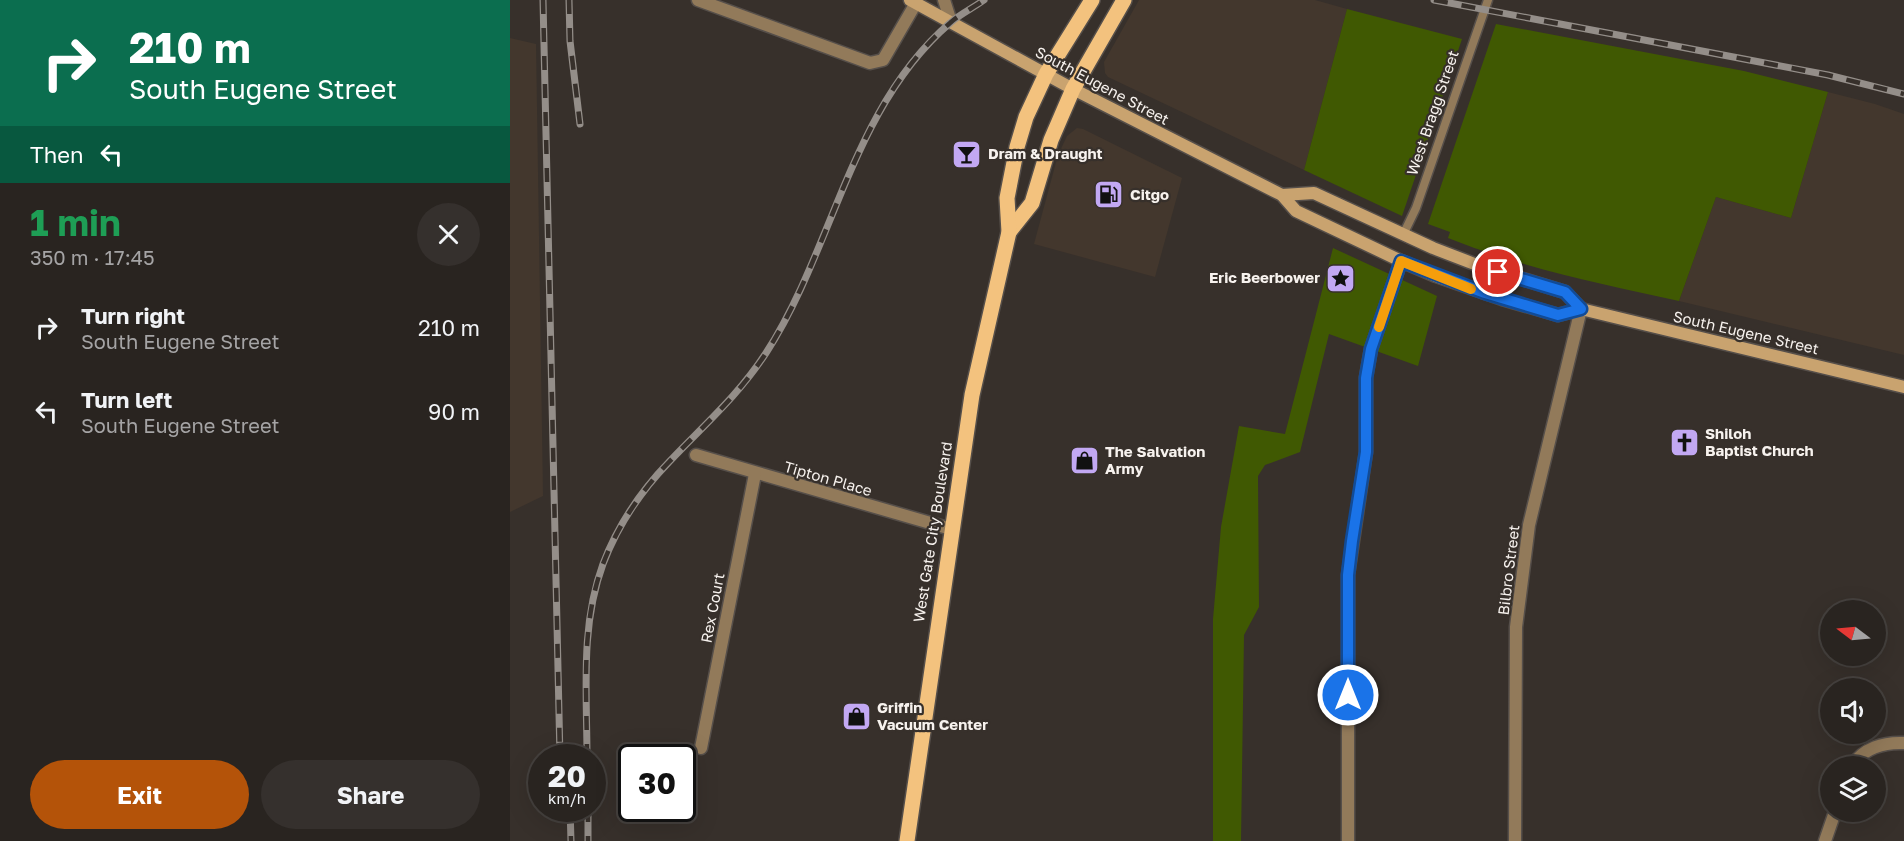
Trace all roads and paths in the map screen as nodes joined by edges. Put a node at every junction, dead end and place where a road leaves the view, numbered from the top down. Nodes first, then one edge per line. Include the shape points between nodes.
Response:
1 (698, 0) edge
2 (944, 0) edge
3 (1092, 0) edge
4 (1124, 0) edge
5 (1488, 0) edge
6 (913, 2) edge
7 (951, 22) junction
8 (1046, 74) junction
9 (1073, 89) junction
10 (1281, 195) junction
11 (1009, 232) junction
12 (1403, 235) junction
13 (1401, 261) junction
14 (1581, 309) junction
15 (1904, 387) edge
16 (696, 455) dead end
17 (755, 474) junction
18 (951, 529) junction
19 (1904, 743) edge
20 (701, 748) dead end
21 (1862, 756) edge
22 (1831, 822) edge
23 (907, 841) edge
24 (1348, 841) edge
25 (1515, 841) edge
26 (1825, 841) edge

1 - 6 street via 870,63 883,60
2 - 7 street
3 - 8 main road, West Gate City Boulevard
4 - 9 main road, West Gate City Boulevard
5 - 12 street, West Bragg Street via 1416,208
6 - 7 main road, South Eugene Street
7 - 8 main road, South Eugene Street
8 - 9 main road, South Eugene Street
8 - 11 main road, West Gate City Boulevard via 1017,147 1007,198
9 - 10 main road, South Eugene Street
9 - 11 main road, West Gate City Boulevard via 1051,140 1032,203
10 - 12 main road, South Eugene Street via 1314,194
10 - 13 main road, South Eugene Street via 1296,211
11 - 18 main road, West Gate City Boulevard via 974,385
12 - 14 main road, South Eugene Street via 1476,265 1565,292
13 - 14 main road, South Eugene Street via 1476,290 1558,315
13 - 24 street via 1371,349 1366,378 1366,452 1348,575
14 - 15 main road, South Eugene Street
14 - 25 street, Bilbro Street via 1529,525 1516,627
16 - 17 street, Tipton Place
17 - 18 street, Tipton Place
17 - 20 street, Rex Court
18 - 23 main road, West Gate City Boulevard
19 - 21 street via 1887,742
22 - 26 street

